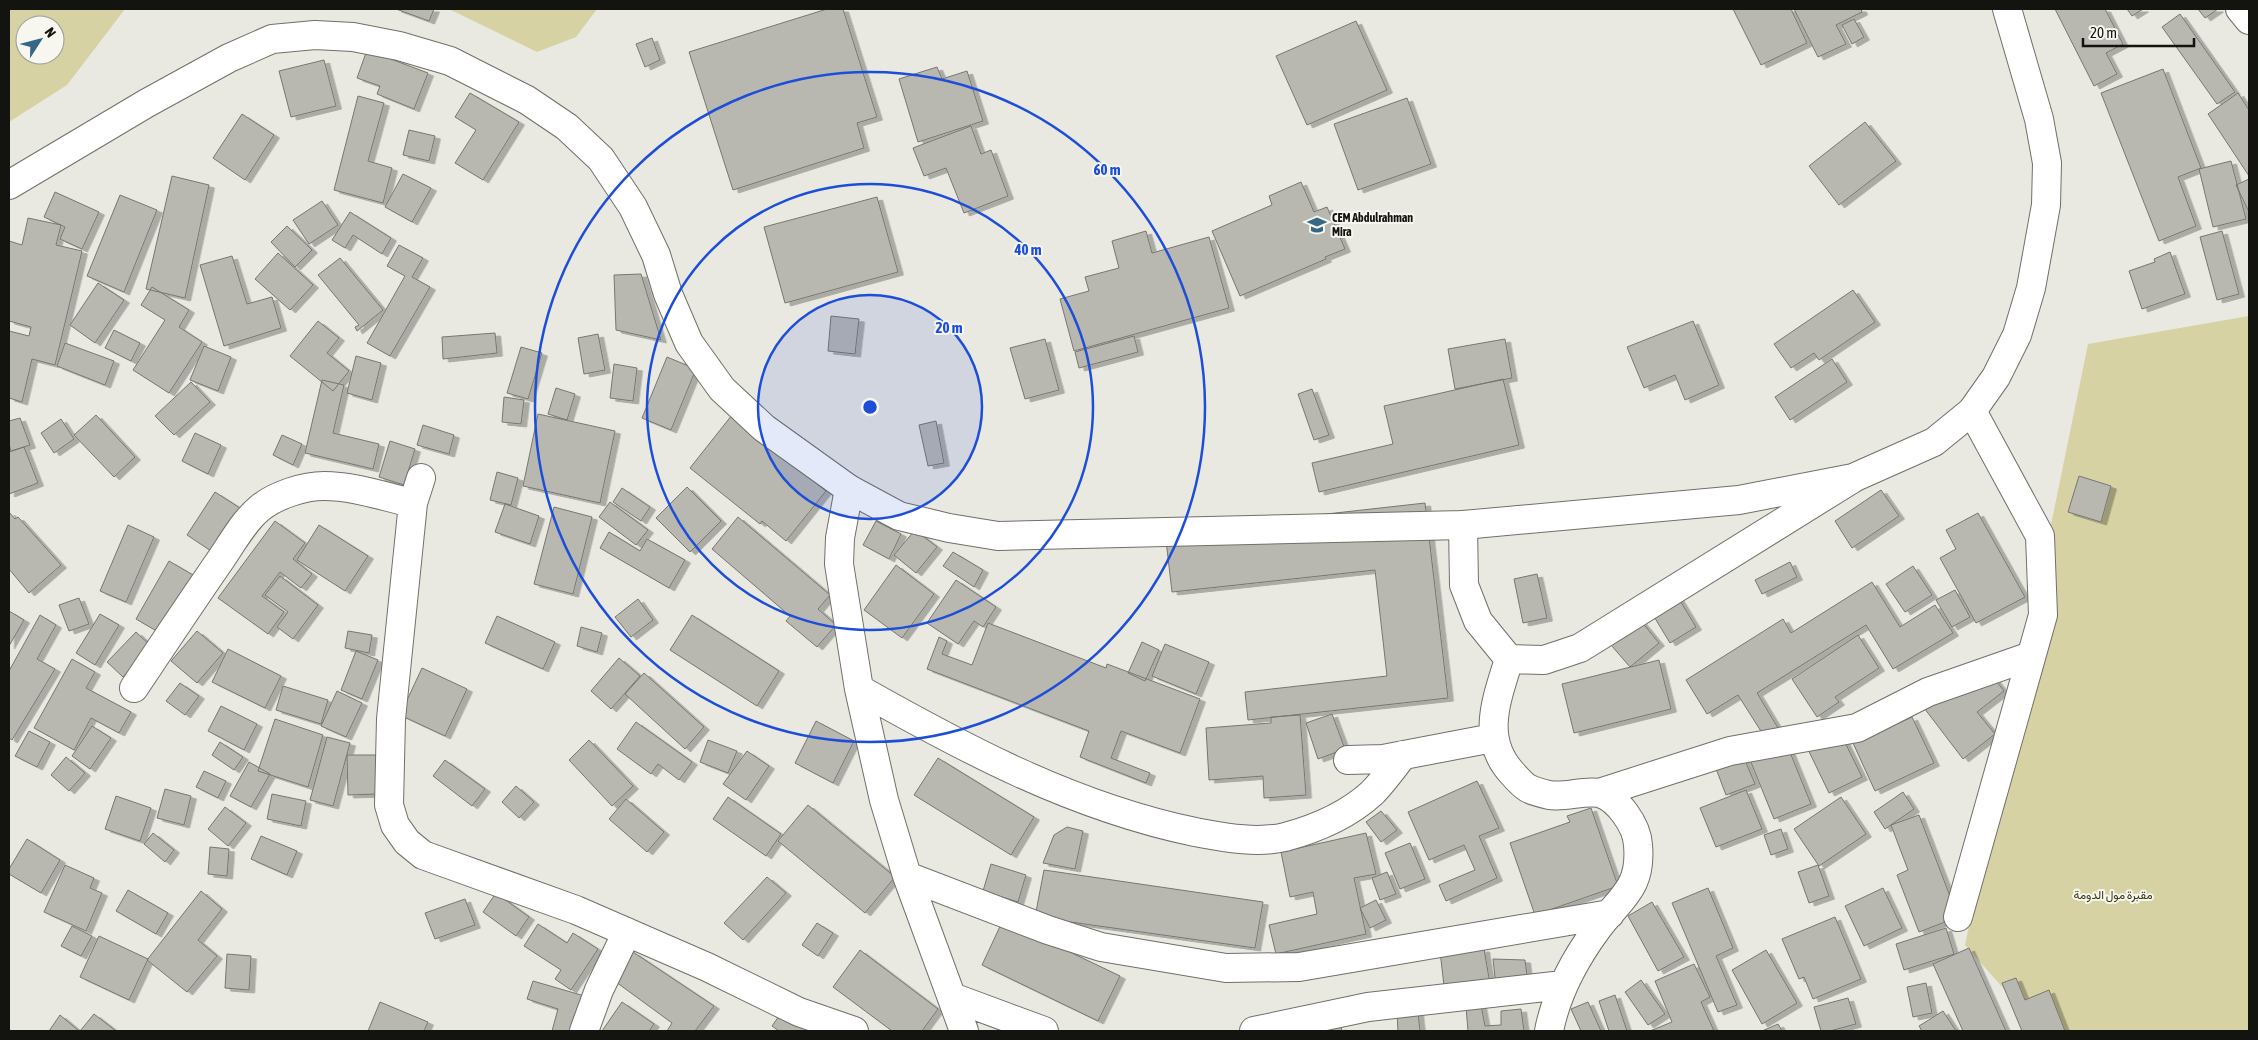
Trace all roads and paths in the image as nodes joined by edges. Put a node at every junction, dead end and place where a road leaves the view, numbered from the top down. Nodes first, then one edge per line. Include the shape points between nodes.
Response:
1 (2007, 9) edge
2 (2240, 9) edge
3 (2249, 20) edge
4 (9, 185) edge
5 (1972, 411) junction
6 (420, 478) dead end
7 (1853, 478) junction
8 (849, 489) junction
9 (413, 503) junction
10 (1463, 525) junction
11 (2031, 656) junction
12 (1509, 659) junction
13 (134, 688) dead end
14 (859, 689) junction
15 (1493, 738) junction
16 (1403, 756) junction
17 (1348, 760) dead end
18 (1599, 794) junction
19 (907, 876) junction
20 (1610, 914) junction
21 (1958, 917) dead end
22 (627, 932) junction
23 (1563, 985) junction
24 (952, 997) junction
25 (584, 1031) edge
26 (854, 1031) edge
27 (964, 1031) edge
28 (1044, 1031) edge
29 (1254, 1031) edge
30 (1549, 1031) edge

1 - 5 street via 2039,119 2046,163 2046,205 2031,288 2017,335 1996,378
2 - 3 street
4 - 8 street via 147,103 229,58 272,39 315,35 353,37 450,61 527,100 559,121 601,159 633,207 656,255 689,343 722,389 764,428
5 - 7 street via 1934,442
5 - 11 street via 2040,536 2043,615
6 - 9 street
7 - 10 street via 1739,500
7 - 12 street via 1580,648 1544,660
8 - 10 street via 900,516 998,536
8 - 14 street via 840,538 840,564
9 - 13 street via 323,486 301,489 260,508
9 - 22 street via 391,719 389,805 395,825 407,842 423,855
10 - 12 street via 1464,585 1478,621
11 - 18 street via 1928,692 1857,728 1730,751
11 - 21 street
12 - 15 street via 1498,696
14 - 16 street via 950,740 1045,785 1152,823 1233,840 1283,837 1330,822 1371,794
14 - 19 street via 884,800
15 - 16 street
15 - 18 street via 1505,766 1526,789 1552,795
16 - 17 street
18 - 20 street via 1620,807 1632,824 1638,843 1634,885
19 - 20 street via 1048,930 1101,946 1226,968 1299,967
19 - 24 street
20 - 23 street via 1596,930
22 - 25 street via 599,990
22 - 26 street via 799,1012
23 - 29 street via 1368,1007
23 - 30 street
24 - 27 street
24 - 28 street

